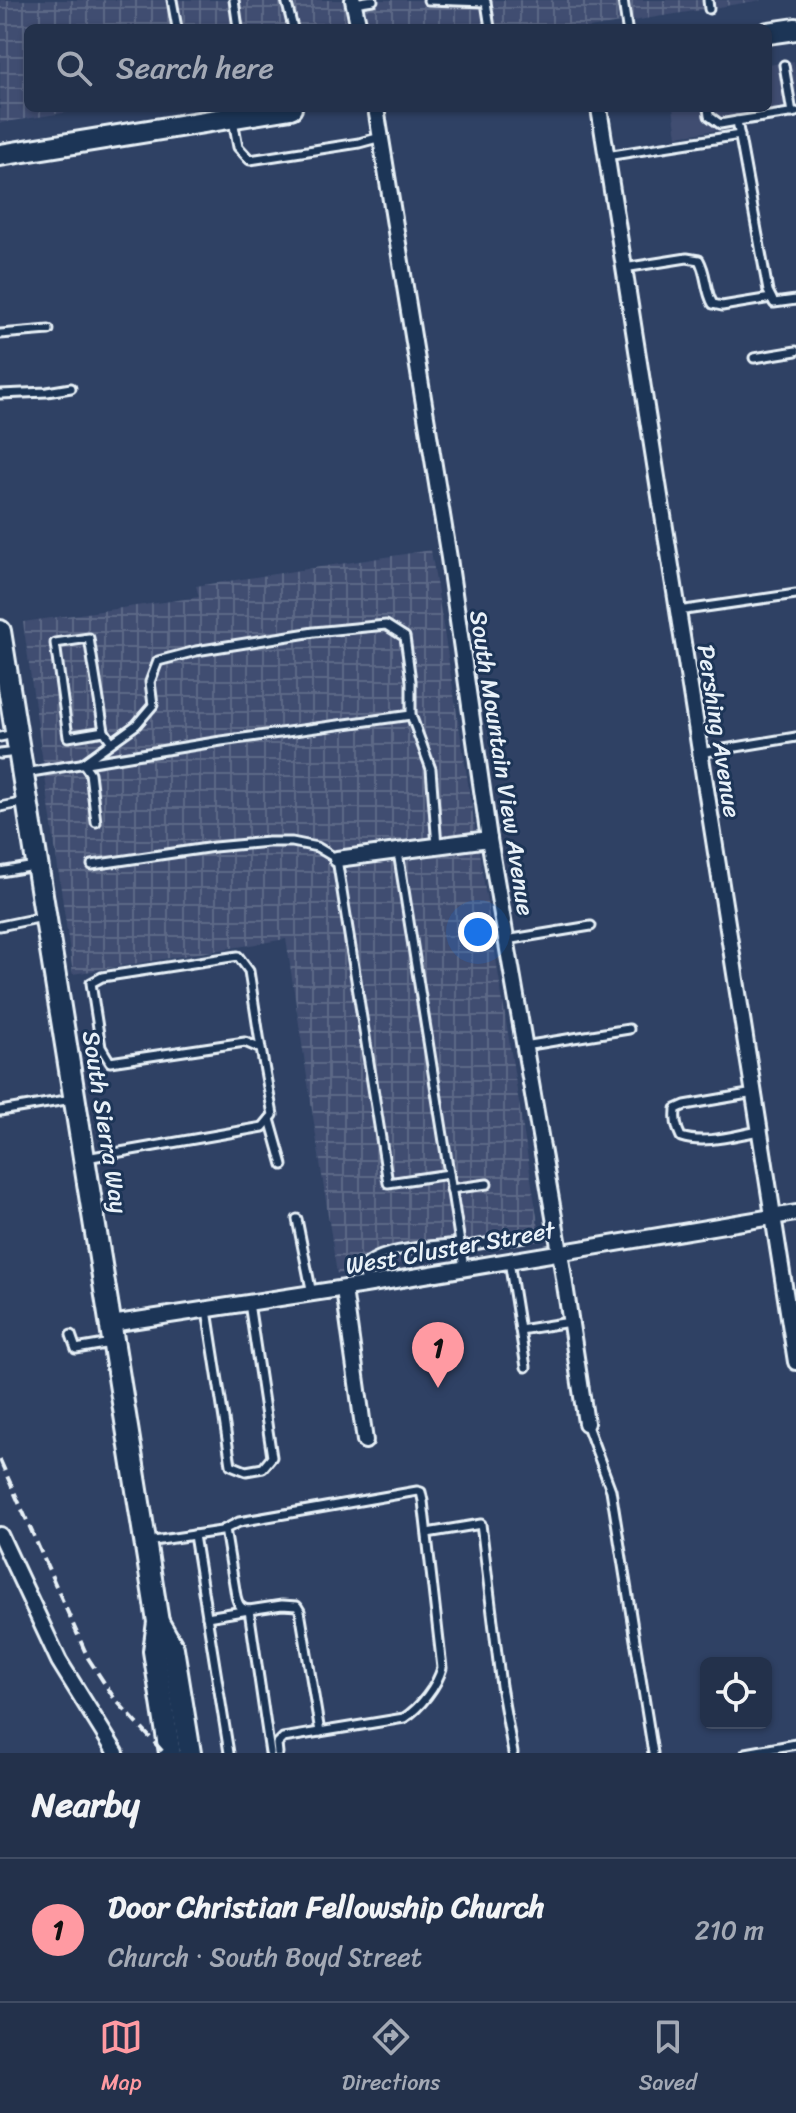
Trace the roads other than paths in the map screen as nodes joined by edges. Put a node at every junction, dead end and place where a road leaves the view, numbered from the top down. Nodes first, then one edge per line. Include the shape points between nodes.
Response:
1 (172, 0) edge
2 (234, 0) edge
3 (286, 0) edge
4 (373, 0) edge
5 (428, 0) edge
6 (623, 0) edge
7 (354, 1) edge
8 (176, 24) edge
9 (237, 24) edge
10 (292, 24) edge
11 (358, 24) edge
12 (489, 24) edge
13 (626, 24) edge
14 (796, 29) edge
15 (772, 32) edge
16 (784, 65) dead end
17 (377, 112) edge
18 (600, 112) edge
19 (708, 112) edge
20 (794, 112) edge
21 (245, 113) edge
22 (194, 116) edge
23 (737, 121) junction
24 (740, 135) junction
25 (381, 137) junction
26 (0, 155) edge
27 (606, 156) junction
28 (624, 268) junction
29 (771, 298) junction
30 (796, 300) edge
31 (49, 330) dead end
32 (0, 334) edge
33 (796, 351) edge
34 (754, 358) dead end
35 (71, 388) dead end
36 (0, 394) edge
37 (796, 594) edge
38 (678, 611) junction
39 (0, 631) edge
40 (411, 715) junction
41 (104, 731) junction
42 (796, 737) edge
43 (111, 741) junction
44 (9, 744) edge
45 (700, 753) junction
46 (83, 763) junction
47 (23, 773) junction
48 (27, 802) junction
49 (0, 807) edge
50 (96, 822) dead end
51 (489, 839) junction
52 (437, 846) junction
53 (397, 851) junction
54 (337, 859) junction
55 (92, 865) dead end
56 (37, 866) junction
57 (0, 872) edge
58 (46, 917) junction
59 (0, 926) edge
60 (591, 926) dead end
61 (506, 940) junction
62 (629, 1029) dead end
63 (524, 1046) junction
64 (261, 1049) junction
65 (754, 1093) junction
66 (74, 1098) junction
67 (0, 1111) edge
68 (270, 1119) junction
69 (760, 1131) junction
70 (84, 1159) junction
71 (283, 1165) dead end
72 (449, 1174) junction
73 (487, 1184) dead end
74 (451, 1189) junction
75 (796, 1213) edge
76 (773, 1217) junction
77 (297, 1219) dead end
78 (524, 1237) dead end
79 (460, 1245) junction
80 (560, 1252) junction
81 (509, 1261) junction
82 (464, 1268) junction
83 (365, 1285) junction
84 (344, 1289) junction
85 (312, 1294) junction
86 (249, 1303) junction
87 (207, 1310) junction
88 (570, 1322) junction
89 (520, 1330) junction
90 (112, 1334) junction
91 (71, 1335) dead end
92 (796, 1362) edge
93 (526, 1367) dead end
94 (586, 1423) joint
95 (365, 1441) dead end
96 (225, 1529) junction
97 (427, 1533) junction
98 (0, 1535) edge
99 (194, 1535) junction
100 (145, 1542) junction
101 (249, 1610) junction
102 (207, 1617) junction
103 (158, 1622) junction
104 (320, 1732) junction
105 (796, 1744) edge
106 (116, 1753) edge
107 (170, 1753) edge
108 (190, 1753) edge
109 (229, 1753) edge
110 (270, 1753) edge
111 (278, 1753) edge
112 (513, 1753) edge
113 (653, 1753) edge
114 (746, 1753) edge

1 - 8 lane
2 - 9 lane
3 - 10 lane
4 - 7 lane
5 - 12 lane via 486,2
6 - 13 lane
7 - 11 street
14 - 15 street
16 - 20 lane
17 - 25 street, South Mountain View Avenue
18 - 27 street, Pershing Avenue
19 - 23 lane via 720,124
20 - 23 lane
21 - 22 street
21 - 25 lane via 238,147 250,160
22 - 26 street
23 - 24 lane
24 - 27 lane
24 - 29 lane
25 - 51 street, South Mountain View Avenue
27 - 28 street, Pershing Avenue
28 - 29 lane via 699,260 713,304
28 - 38 street, Pershing Avenue
29 - 30 lane via 774,303
31 - 32 lane
33 - 34 lane
35 - 36 lane
37 - 38 lane
38 - 45 street, Pershing Avenue
39 - 44 street, South Sierra Way
40 - 43 lane via 405,637 386,625 314,632 158,661 150,682 153,705 136,725
40 - 46 lane
40 - 52 lane via 431,769
41 - 41 lane via 89,638 55,643 68,737
41 - 43 lane
42 - 45 lane
43 - 46 lane
44 - 47 street, South Sierra Way
45 - 65 street, Pershing Avenue
46 - 47 lane
46 - 50 lane via 90,773
47 - 48 street, South Sierra Way
48 - 49 lane
48 - 56 street, South Sierra Way
51 - 52 street
51 - 61 street, South Mountain View Avenue
52 - 53 street
53 - 54 street
53 - 72 lane
54 - 55 lane via 317,847 268,842
54 - 72 lane via 388,1183
56 - 57 lane
56 - 58 street, South Sierra Way
58 - 59 lane
58 - 66 street, South Sierra Way
60 - 61 lane
61 - 63 street, South Mountain View Avenue
62 - 63 lane
63 - 80 street, South Mountain View Avenue
64 - 64 lane via 245,1042 110,1062 101,1047 91,983 238,956 249,971
64 - 68 lane
65 - 69 street, Pershing Avenue
65 - 69 lane via 685,1105 676,1109 675,1118 681,1137 690,1139
66 - 67 lane
66 - 70 street, South Sierra Way
68 - 70 lane via 263,1127
68 - 71 lane
69 - 76 street, Pershing Avenue
70 - 90 street, South Sierra Way
72 - 74 lane
73 - 74 lane
74 - 79 lane
75 - 76 street, West Cluster Street
76 - 80 street, West Cluster Street
76 - 92 street, Pershing Avenue
77 - 85 lane
78 - 79 lane
79 - 82 lane
79 - 83 lane via 370,1258
80 - 81 street, West Cluster Street
80 - 88 street, South Mountain View Avenue
81 - 82 street, West Cluster Street
81 - 89 lane
82 - 83 street, West Cluster Street
83 - 84 street, West Cluster Street
84 - 85 street, West Cluster Street
84 - 95 street
85 - 86 street, West Cluster Street
86 - 87 street, West Cluster Street
86 - 87 lane via 272,1457 263,1468 246,1471 231,1465
87 - 90 street, West Cluster Street
88 - 89 lane
88 - 94 street, South Mountain View Avenue
89 - 93 lane
90 - 91 lane via 76,1349
90 - 100 street, South Sierra Way
94 - 113 lane via 611,1490
96 - 97 lane via 239,1522 417,1491 423,1496
96 - 99 lane
96 - 101 lane via 236,1596
97 - 104 lane via 440,1676 404,1718
97 - 112 lane via 481,1524
98 - 106 street via 59,1661
99 - 100 lane
99 - 102 lane
100 - 103 street, South Sierra Way
101 - 102 lane
101 - 104 lane via 289,1604 300,1611
101 - 110 lane
102 - 109 lane
103 - 107 street via 154,1651
103 - 108 street via 173,1648
104 - 111 lane via 283,1738
105 - 114 lane

